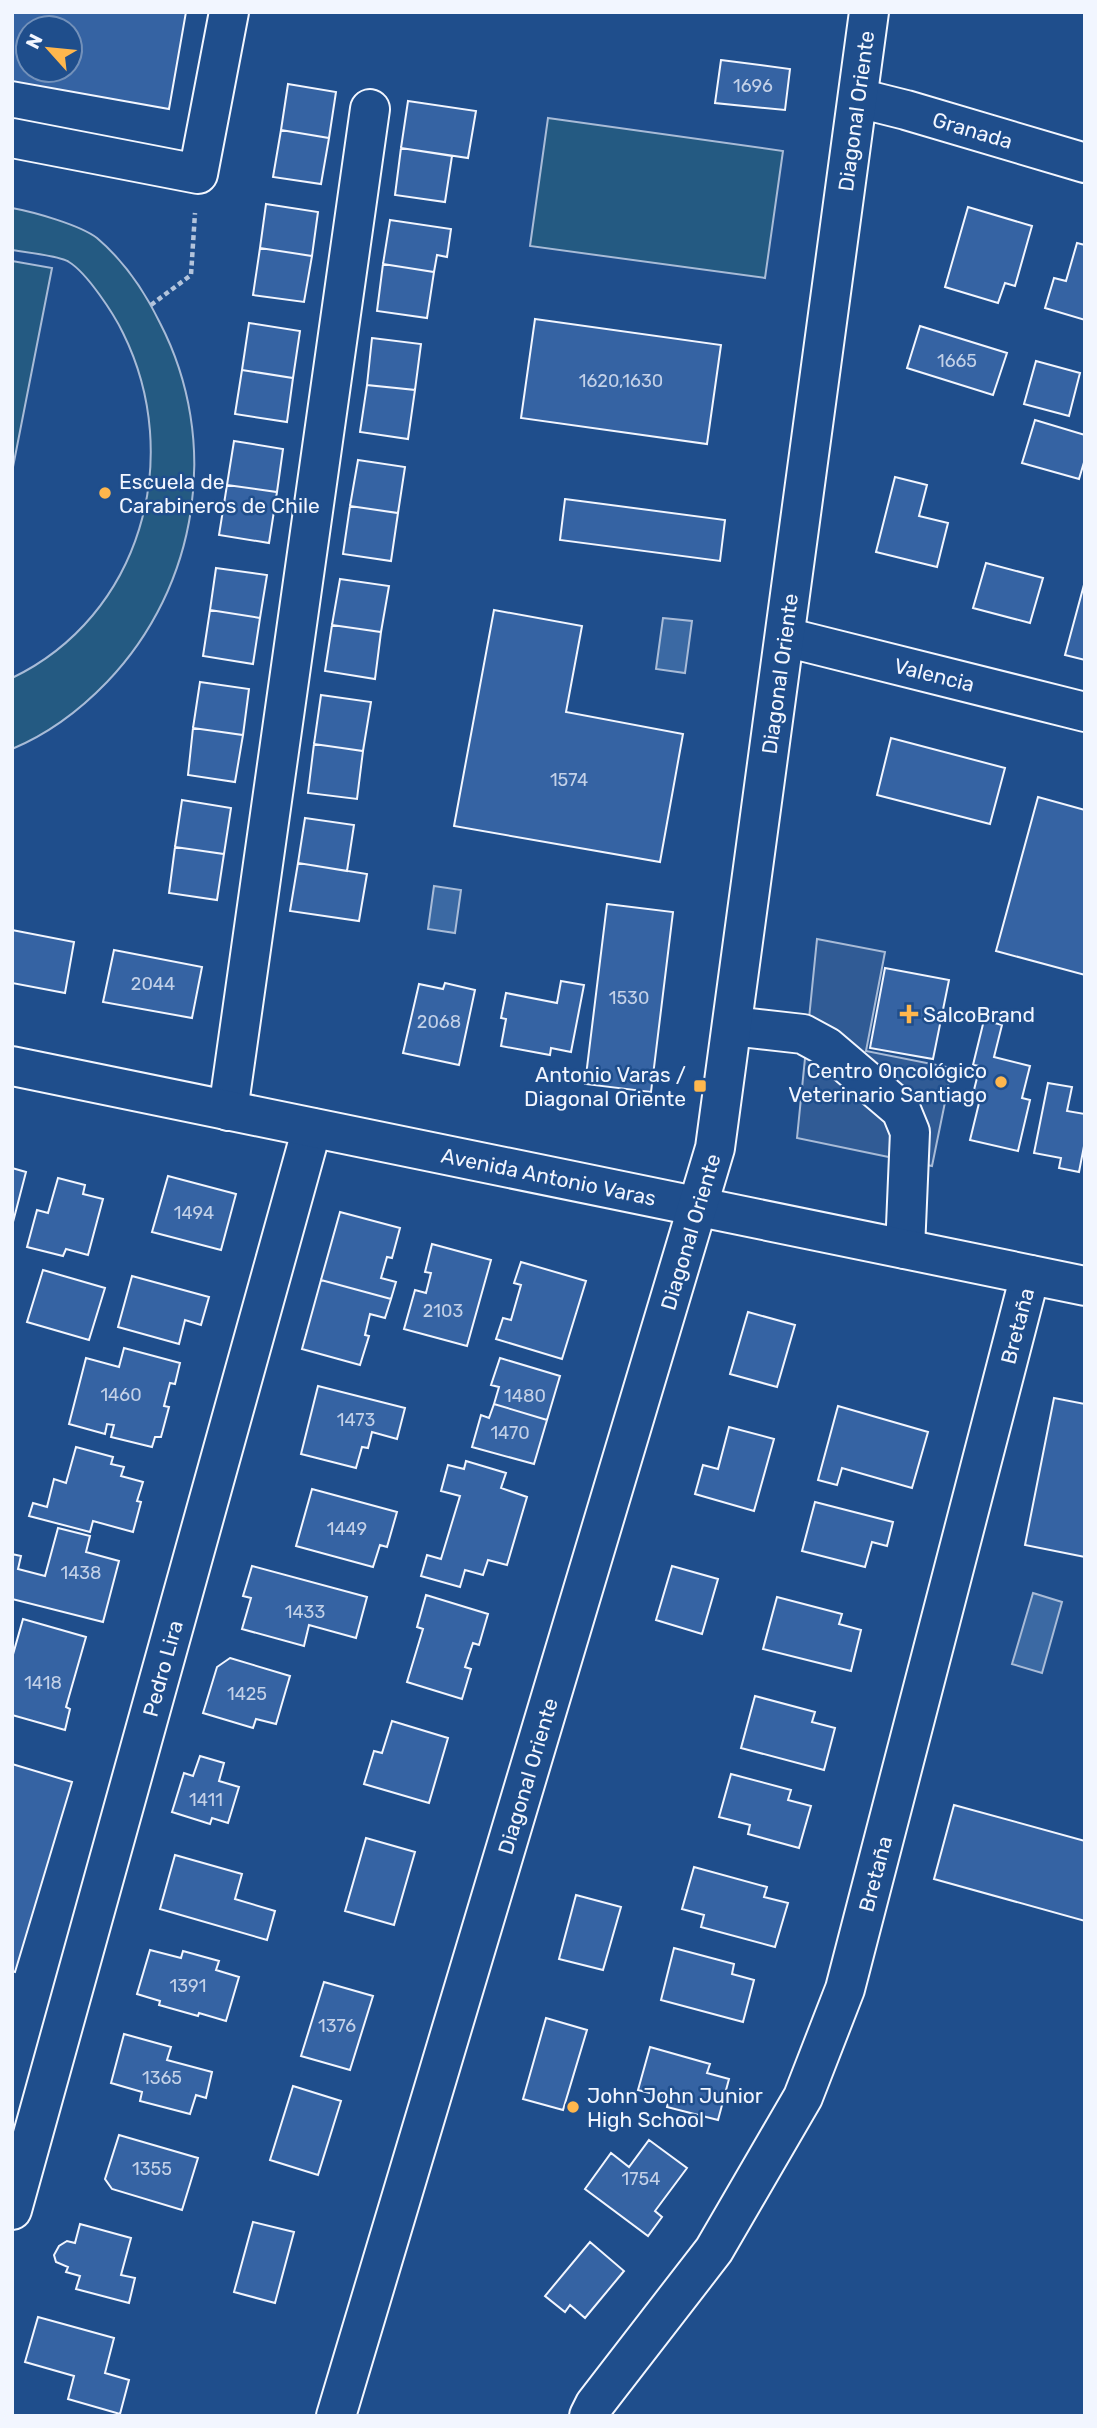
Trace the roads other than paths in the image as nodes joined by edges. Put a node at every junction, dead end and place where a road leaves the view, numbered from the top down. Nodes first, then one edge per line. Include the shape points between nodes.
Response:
1 (229, 12) edge
2 (869, 12) edge
3 (858, 98) junction
4 (370, 109) dead end
5 (12, 138) edge
6 (1085, 163) edge
7 (785, 637) junction
8 (1085, 712) edge
9 (732, 1026) junction
10 (12, 1066) edge
11 (228, 1111) junction
12 (312, 1128) junction
13 (699, 1208) junction
14 (905, 1249) junction
15 (1030, 1275) junction
16 (1085, 1286) edge
17 (12, 2210) edge
18 (336, 2416) edge
19 (589, 2416) edge

1 - 5 main road via 198,174
2 - 3 main road, Diagonal Oriente
3 - 6 main road, Granada
3 - 7 main road, Diagonal Oriente
4 - 11 main road
7 - 8 main road, Valencia
7 - 9 main road, Diagonal Oriente
9 - 13 main road, Diagonal Oriente via 715,1149
9 - 14 main road via 803,1034 827,1047 901,1110 910,1132
10 - 11 main road, Avenida Antonio Varas
11 - 12 main road, Avenida Antonio Varas
12 - 13 main road, Avenida Antonio Varas
12 - 17 main road, Pedro Lira
13 - 14 main road, Avenida Antonio Varas
13 - 18 main road, Diagonal Oriente
14 - 15 main road, Avenida Antonio Varas
15 - 16 main road, Avenida Antonio Varas
15 - 19 main road, Bretaña via 845,1989 803,2097 714,2250

